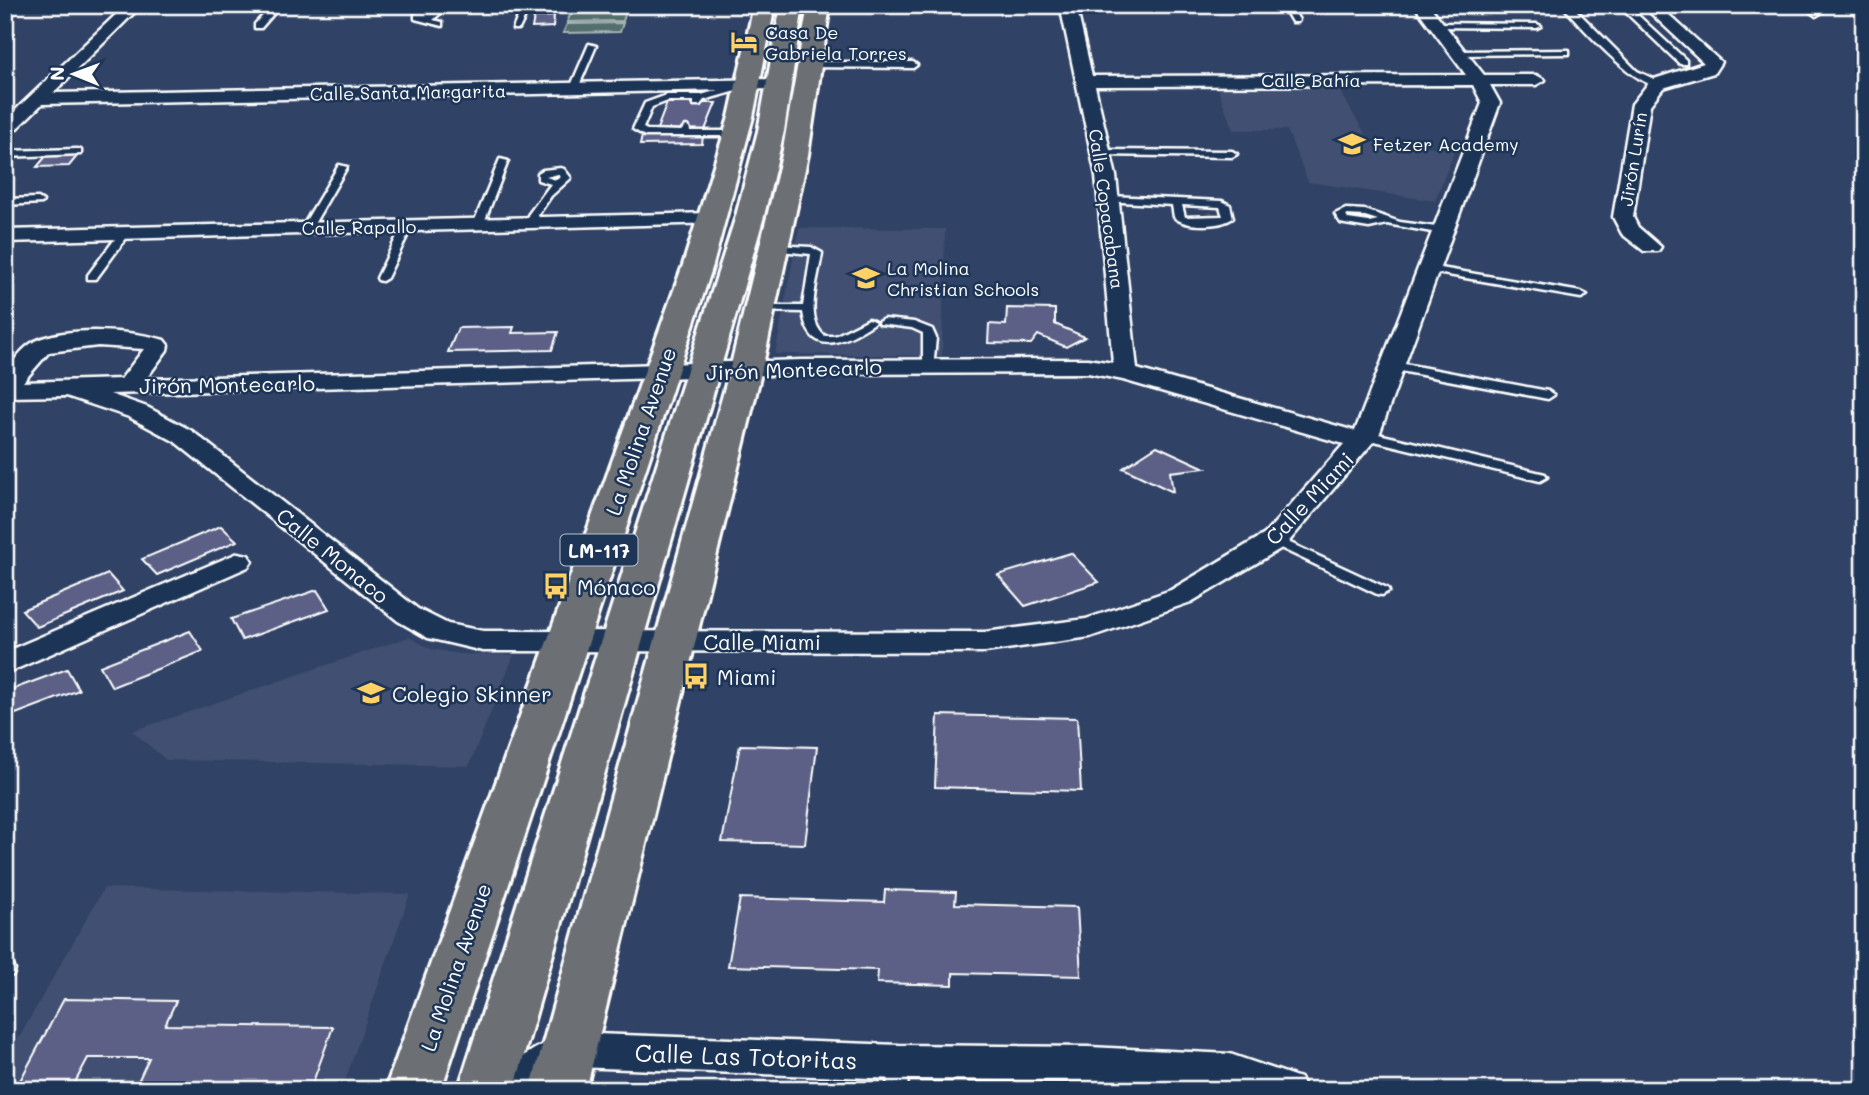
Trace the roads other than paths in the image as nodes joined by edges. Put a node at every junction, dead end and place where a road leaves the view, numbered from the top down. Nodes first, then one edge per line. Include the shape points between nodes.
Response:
1 (135, 5) edge
2 (277, 5) edge
3 (449, 5) edge
4 (527, 5) edge
5 (765, 5) edge
6 (792, 5) edge
7 (820, 5) edge
8 (1068, 5) edge
9 (1286, 5) edge
10 (1566, 5) edge
11 (1622, 5) edge
12 (1649, 5) edge
13 (1428, 15) edge
14 (1295, 20) dead end
15 (439, 24) dead end
16 (258, 26) dead end
17 (1537, 26) dead end
18 (516, 27) dead end
19 (1662, 43) junction
20 (1691, 43) junction
21 (592, 46) dead end
22 (1566, 52) dead end
23 (1457, 53) junction
24 (1683, 62) dead end
25 (810, 65) junction
26 (913, 65) dead end
27 (1479, 80) junction
28 (1536, 80) dead end
29 (1086, 81) junction
30 (763, 84) junction
31 (1657, 84) junction
32 (574, 88) junction
33 (38, 99) junction
34 (5, 130) edge
35 (736, 134) junction
36 (78, 152) dead end
37 (1101, 153) junction
38 (5, 154) edge
39 (1232, 154) dead end
40 (503, 161) dead end
41 (342, 167) dead end
42 (555, 183) dead end
43 (1109, 199) junction
44 (38, 201) dead end
45 (5, 202) edge
46 (1176, 202) junction
47 (713, 219) junction
48 (1388, 221) dead end
49 (536, 223) junction
50 (478, 225) junction
51 (407, 226) junction
52 (306, 229) junction
53 (1443, 230) junction
54 (125, 233) junction
55 (5, 236) edge
56 (1651, 247) dead end
57 (774, 248) junction
58 (1429, 269) junction
59 (92, 277) dead end
60 (382, 278) dead end
61 (1581, 295) dead end
62 (760, 309) junction
63 (808, 309) junction
64 (869, 322) dead end
65 (884, 322) dead end
66 (929, 366) junction
67 (1394, 366) junction
68 (746, 369) junction
69 (704, 371) junction
70 (661, 373) junction
71 (1126, 373) junction
72 (128, 387) junction
73 (71, 389) junction
74 (5, 390) edge
75 (1548, 395) dead end
76 (1364, 438) junction
77 (1539, 477) dead end
78 (1275, 540) junction
79 (238, 561) dead end
80 (1382, 591) dead end
81 (677, 641) junction
82 (566, 642) junction
83 (621, 642) junction
84 (5, 664) edge
85 (563, 1070) edge
86 (898, 1076) edge
87 (413, 1090) edge
88 (486, 1090) edge
89 (508, 1090) edge
90 (1286, 1090) edge

1 - 33 street
2 - 16 lane
3 - 15 lane via 418,16
4 - 18 lane
5 - 30 main road, La Molina Avenue / LM-117
6 - 30 main road, La Molina Avenue / LM-117
7 - 25 main road
8 - 29 street, Calle Copacabana
9 - 14 lane
10 - 31 lane via 1634,73
11 - 19 lane
12 - 20 street, Jirón Lurín
13 - 17 lane
13 - 23 street, Calle Miami
19 - 20 lane
19 - 24 lane
20 - 31 street, Jirón Lurín via 1713,62 1709,69
21 - 32 lane
22 - 23 lane
23 - 27 street, Calle Miami
25 - 26 lane
25 - 57 main road
27 - 28 street, Calle Bahía
27 - 29 street, Calle Bahía
27 - 53 street, Calle Miami via 1490,98 1490,108
29 - 37 street, Calle Copacabana
30 - 32 street, Calle Santa Margarita
30 - 35 main road, La Molina Avenue / LM-117
30 - 35 lane via 699,101 656,101 648,105 638,130
30 - 69 main road, La Molina Avenue / LM-117 via 771,131
31 - 56 street, Jirón Lurín via 1641,104 1623,217 1629,230
32 - 33 street, Calle Santa Margarita
33 - 34 street
35 - 47 main road, La Molina Avenue / LM-117
36 - 38 lane
37 - 39 lane
37 - 43 street, Calle Copacabana
40 - 50 lane
41 - 52 lane
42 - 49 lane via 533,215
43 - 46 lane
43 - 71 street, Calle Copacabana
44 - 45 lane
46 - 46 lane via 1222,204 1228,218 1183,220
47 - 49 street, Calle Rapallo
47 - 70 main road, La Molina Avenue / LM-117
48 - 53 lane
49 - 50 street, Calle Rapallo
50 - 51 street, Calle Rapallo
51 - 52 street, Calle Rapallo
51 - 60 lane
52 - 54 street, Calle Rapallo
53 - 58 street, Calle Miami
54 - 55 street, Calle Rapallo
54 - 59 lane
57 - 62 main road
57 - 63 lane via 817,253
58 - 61 lane
58 - 67 street, Calle Miami
62 - 63 lane
62 - 68 main road
63 - 64 lane via 811,330 825,340 842,338
65 - 66 lane via 914,324 928,331
66 - 68 street, Jirón Montecarlo
66 - 71 street, Jirón Montecarlo via 1088,366
67 - 75 lane
67 - 76 street, Calle Miami
68 - 69 street, Jirón Montecarlo
68 - 81 main road
69 - 70 street, Jirón Montecarlo
69 - 83 main road, La Molina Avenue / LM-117
70 - 72 street, Jirón Montecarlo
70 - 82 main road, La Molina Avenue / LM-117
71 - 76 street, Jirón Montecarlo
72 - 73 street, Jirón Montecarlo
72 - 74 street via 156,345 136,340 43,345
73 - 74 street, Jirón Montecarlo
73 - 82 street, Calle Monaco via 138,412 183,436 422,624 482,641
76 - 77 lane
76 - 78 street, Calle Miami
78 - 80 lane
78 - 81 street, Calle Miami via 1181,596 1090,628 985,642
79 - 84 street
81 - 83 street, Calle Miami
81 - 85 main road
82 - 83 street, Calle Monaco
82 - 87 main road, La Molina Avenue / LM-117
83 - 88 main road, La Molina Avenue / LM-117
85 - 86 street, Calle Las Totoritas
85 - 89 street
86 - 90 street, Calle Las Totoritas via 1090,1064 1230,1071

